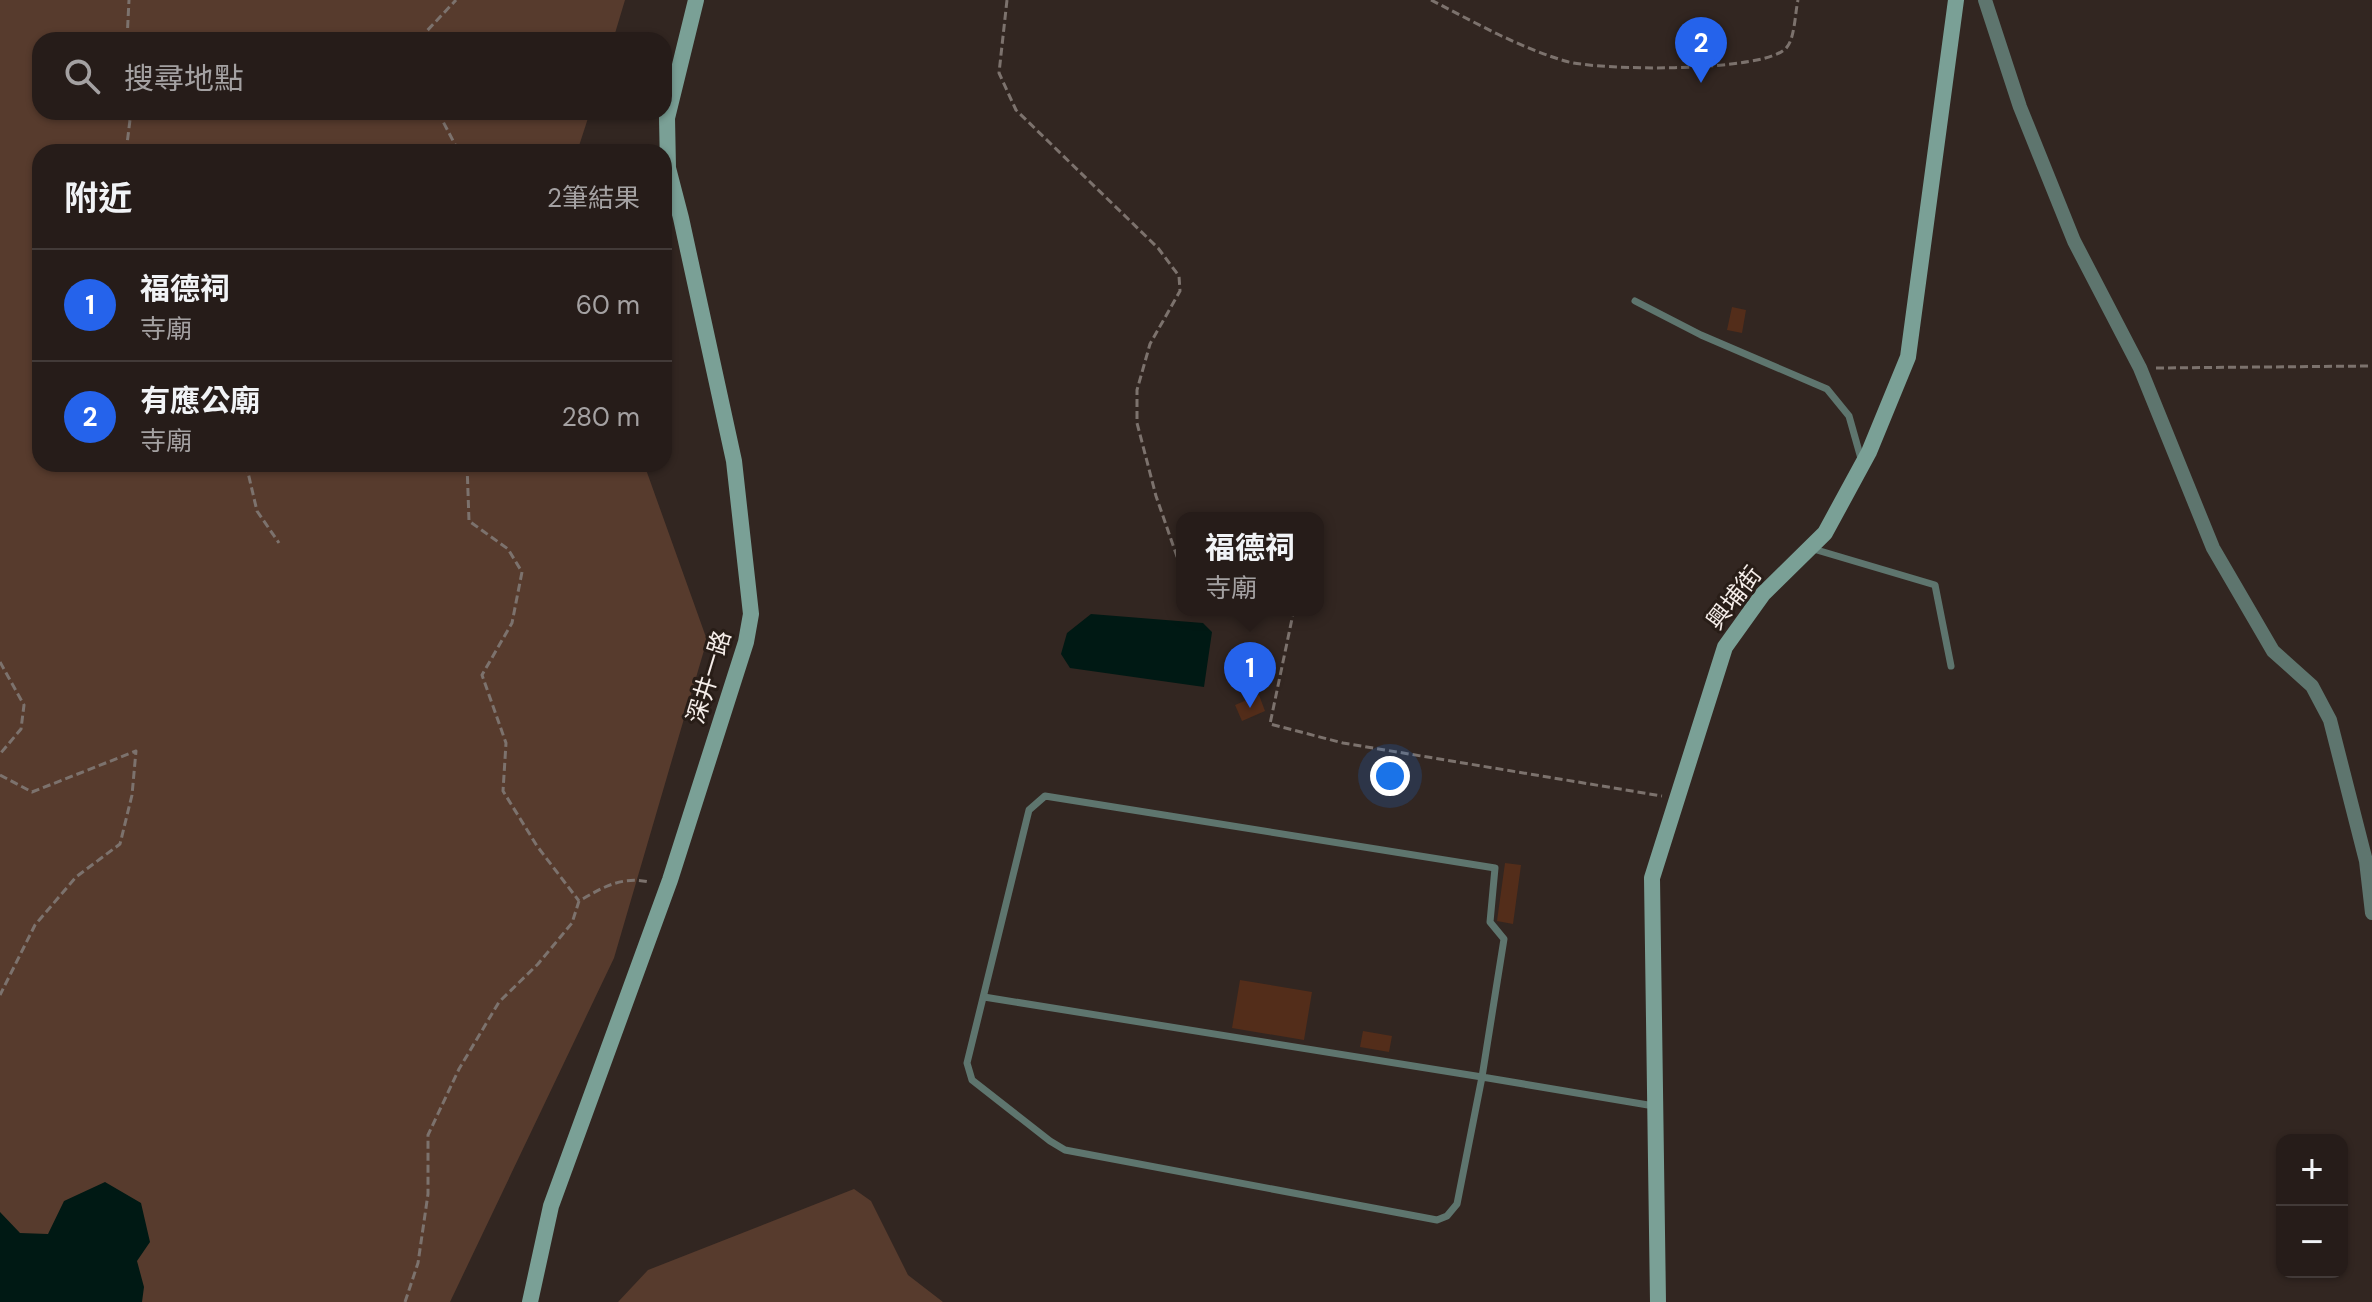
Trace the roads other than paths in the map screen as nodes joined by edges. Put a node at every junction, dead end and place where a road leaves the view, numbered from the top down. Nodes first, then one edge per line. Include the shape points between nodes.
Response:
1 (696, 0) edge
2 (1956, 0) edge
3 (1985, 0) edge
4 (672, 98) edge
5 (667, 120) edge
6 (668, 144) edge
7 (672, 183) edge
8 (1635, 301) dead end
9 (1862, 464) junction
10 (1810, 548) junction
11 (1951, 666) dead end
12 (2372, 913) edge
13 (984, 997) junction
14 (1482, 1077) junction
15 (1654, 1106) junction
16 (530, 1302) edge
17 (1658, 1302) edge

1 - 4 street, 深井一路
2 - 9 street, 興埔街 via 1908,357
3 - 12 street via 2020,107 2074,241 2140,368 2213,548 2273,651 2312,686 2330,720 2366,861
5 - 6 street, 深井一路
7 - 16 street, 深井一路 via 734,461 751,614 667,887 551,1206
8 - 9 lane via 1827,389 1849,416
9 - 10 street, 興埔街 via 1825,533
10 - 11 lane via 1935,585
10 - 15 street, 興埔街 via 1763,594 1725,647 1652,878
13 - 14 lane
13 - 14 lane via 967,1063 972,1080 1065,1150 1437,1220 1457,1204
13 - 14 lane via 1029,810 1045,796 1433,858 1495,868 1490,922 1504,939
14 - 15 lane
15 - 17 street, 興埔街

